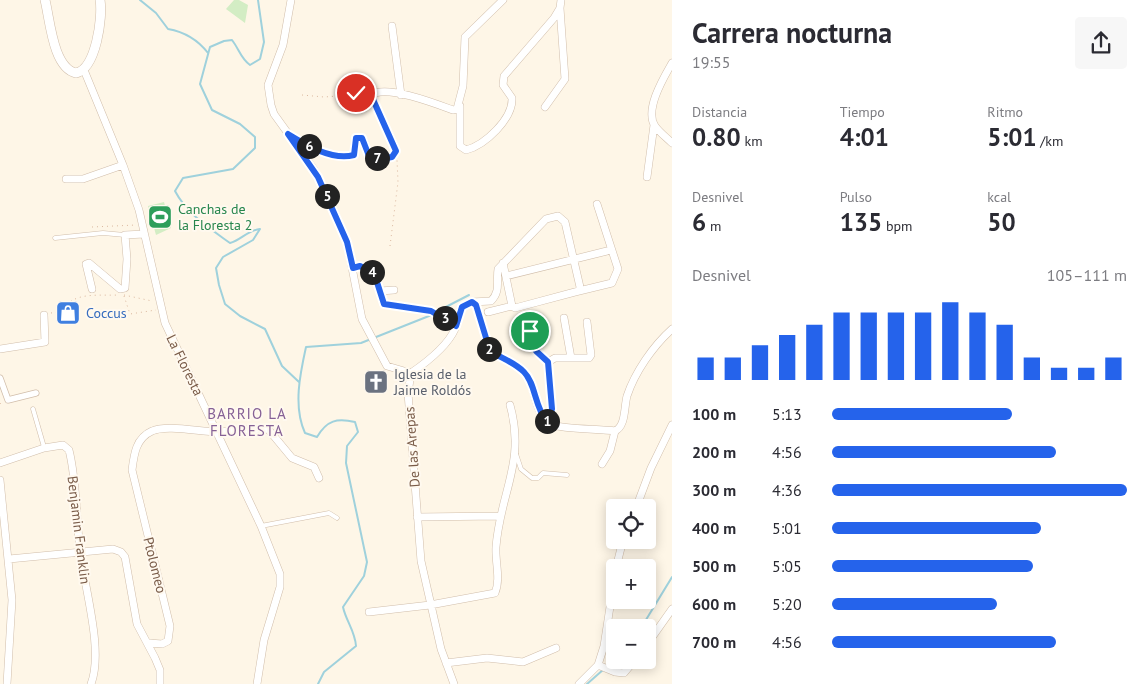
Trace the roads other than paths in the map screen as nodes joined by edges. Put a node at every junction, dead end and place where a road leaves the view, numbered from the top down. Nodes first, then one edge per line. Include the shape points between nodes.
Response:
1 (46, 0) edge
2 (100, 0) edge
3 (291, 0) edge
4 (504, 0) edge
5 (560, 4) edge
6 (392, 26) dead end
7 (672, 63) edge
8 (84, 70) junction
9 (401, 95) junction
10 (460, 105) junction
11 (545, 108) dead end
12 (654, 125) junction
13 (288, 134) junction
14 (672, 143) edge
15 (123, 165) junction
16 (647, 176) dead end
17 (66, 179) dead end
18 (596, 204) dead end
19 (144, 234) junction
20 (125, 235) junction
21 (55, 238) dead end
22 (607, 251) dead end
23 (573, 259) junction
24 (503, 263) junction
25 (353, 268) junction
26 (506, 276) junction
27 (92, 289) dead end
28 (394, 290) dead end
29 (579, 290) junction
30 (380, 291) junction
31 (472, 302) junction
32 (512, 306) junction
33 (488, 312) dead end
34 (44, 315) road end
35 (564, 318) dead end
36 (587, 322) dead end
37 (456, 326) junction
38 (527, 329) dead end
39 (672, 329) edge
40 (0, 349) edge
41 (571, 358) junction
42 (548, 362) junction
43 (411, 373) junction
44 (0, 378) edge
45 (36, 393) dead end
46 (510, 405) dead end
47 (33, 408) dead end
48 (547, 422) junction
49 (672, 425) edge
50 (615, 431) junction
51 (217, 432) junction
52 (44, 448) junction
53 (516, 454) junction
54 (0, 463) edge
55 (602, 464) dead end
56 (567, 475) dead end
57 (319, 478) dead end
58 (0, 480) edge
59 (639, 499) edge
60 (499, 516) junction
61 (417, 517) junction
62 (337, 518) dead end
63 (261, 526) junction
64 (80, 553) junction
65 (9, 559) junction
66 (430, 605) junction
67 (610, 609) edge
68 (672, 609) edge
69 (369, 612) dead end
70 (656, 632) edge
71 (148, 643) junction
72 (556, 648) dead end
73 (446, 663) junction
74 (601, 666) junction
75 (606, 668) edge
76 (608, 669) edge
77 (627, 669) edge
78 (7, 684) edge
79 (91, 684) edge
80 (160, 684) edge
81 (258, 684) edge
82 (454, 684) edge
83 (579, 684) edge

1 - 8 street via 63,66 76,73
2 - 8 street via 100,26
3 - 13 street via 283,46 268,85 274,114
4 - 10 street via 465,37
5 - 10 street via 554,18 504,76 503,85 512,102 501,124 487,138 466,150 460,146
5 - 11 street via 565,79
6 - 9 street
7 - 12 street via 654,102
8 - 15 street, La Floresta
9 - 10 street via 435,102 453,110
9 - 13 street via 378,91 371,95 393,142 395,155 381,159 369,156 364,141 359,137 355,140 354,155 331,154
12 - 14 street
12 - 16 street
13 - 25 street via 318,177 347,242
15 - 17 street via 83,179
15 - 19 street, La Floresta
18 - 29 street via 618,269 612,283
19 - 20 street
19 - 51 street, La Floresta via 165,323
20 - 21 lane via 103,233
20 - 27 street via 125,288 120,289 89,263 86,268
22 - 23 street
23 - 24 street via 564,222 558,216 552,216
23 - 26 street
23 - 29 street via 580,282
24 - 26 street
24 - 31 street via 498,269 498,288 494,298
25 - 30 street via 360,266 374,273
25 - 43 street via 362,319 372,339 387,366
26 - 32 street
28 - 30 street
29 - 32 street via 518,308
30 - 37 street via 381,299 388,306 431,311
31 - 37 street via 462,307
31 - 48 street via 476,305 490,351 525,372 538,410
32 - 33 street
34 - 40 street via 45,342
35 - 41 street
36 - 41 street via 591,355 584,360
37 - 43 street via 434,355
38 - 42 street via 538,354
39 - 50 street via 650,354 632,385 621,425
41 - 42 street via 554,358
42 - 48 street via 552,409
43 - 61 street, De las Arepas via 408,393
44 - 45 street via 8,400
46 - 53 street via 515,421
47 - 52 lane
48 - 50 street via 556,427
49 - 59 street
50 - 55 street via 610,451
51 - 57 street via 268,429 292,458 314,467
51 - 63 street, La Floresta
51 - 71 street, Ptolomeo via 152,430 140,440 134,451 132,470 170,626 168,641
52 - 54 street, Benjamin Franklin
52 - 64 street, Benjamin Franklin via 63,445 69,450
53 - 56 lane via 521,469 532,478 543,473
53 - 60 street
58 - 65 street
60 - 61 street
60 - 66 street via 496,549 498,586 495,593
61 - 66 street, De las Arepas
62 - 63 lane via 329,513
63 - 81 street, La Floresta via 277,565 280,587 264,640
64 - 65 street
64 - 71 street via 113,549 125,557 136,624
64 - 79 street, Benjamin Franklin via 93,626 94,672
65 - 78 street via 12,600
66 - 69 street
66 - 73 street, De las Arepas
67 - 74 street
68 - 70 street
71 - 80 street via 160,670
72 - 73 street via 523,662 488,658
73 - 82 street, De las Arepas
74 - 75 street
74 - 83 street
76 - 77 street via 624,673

